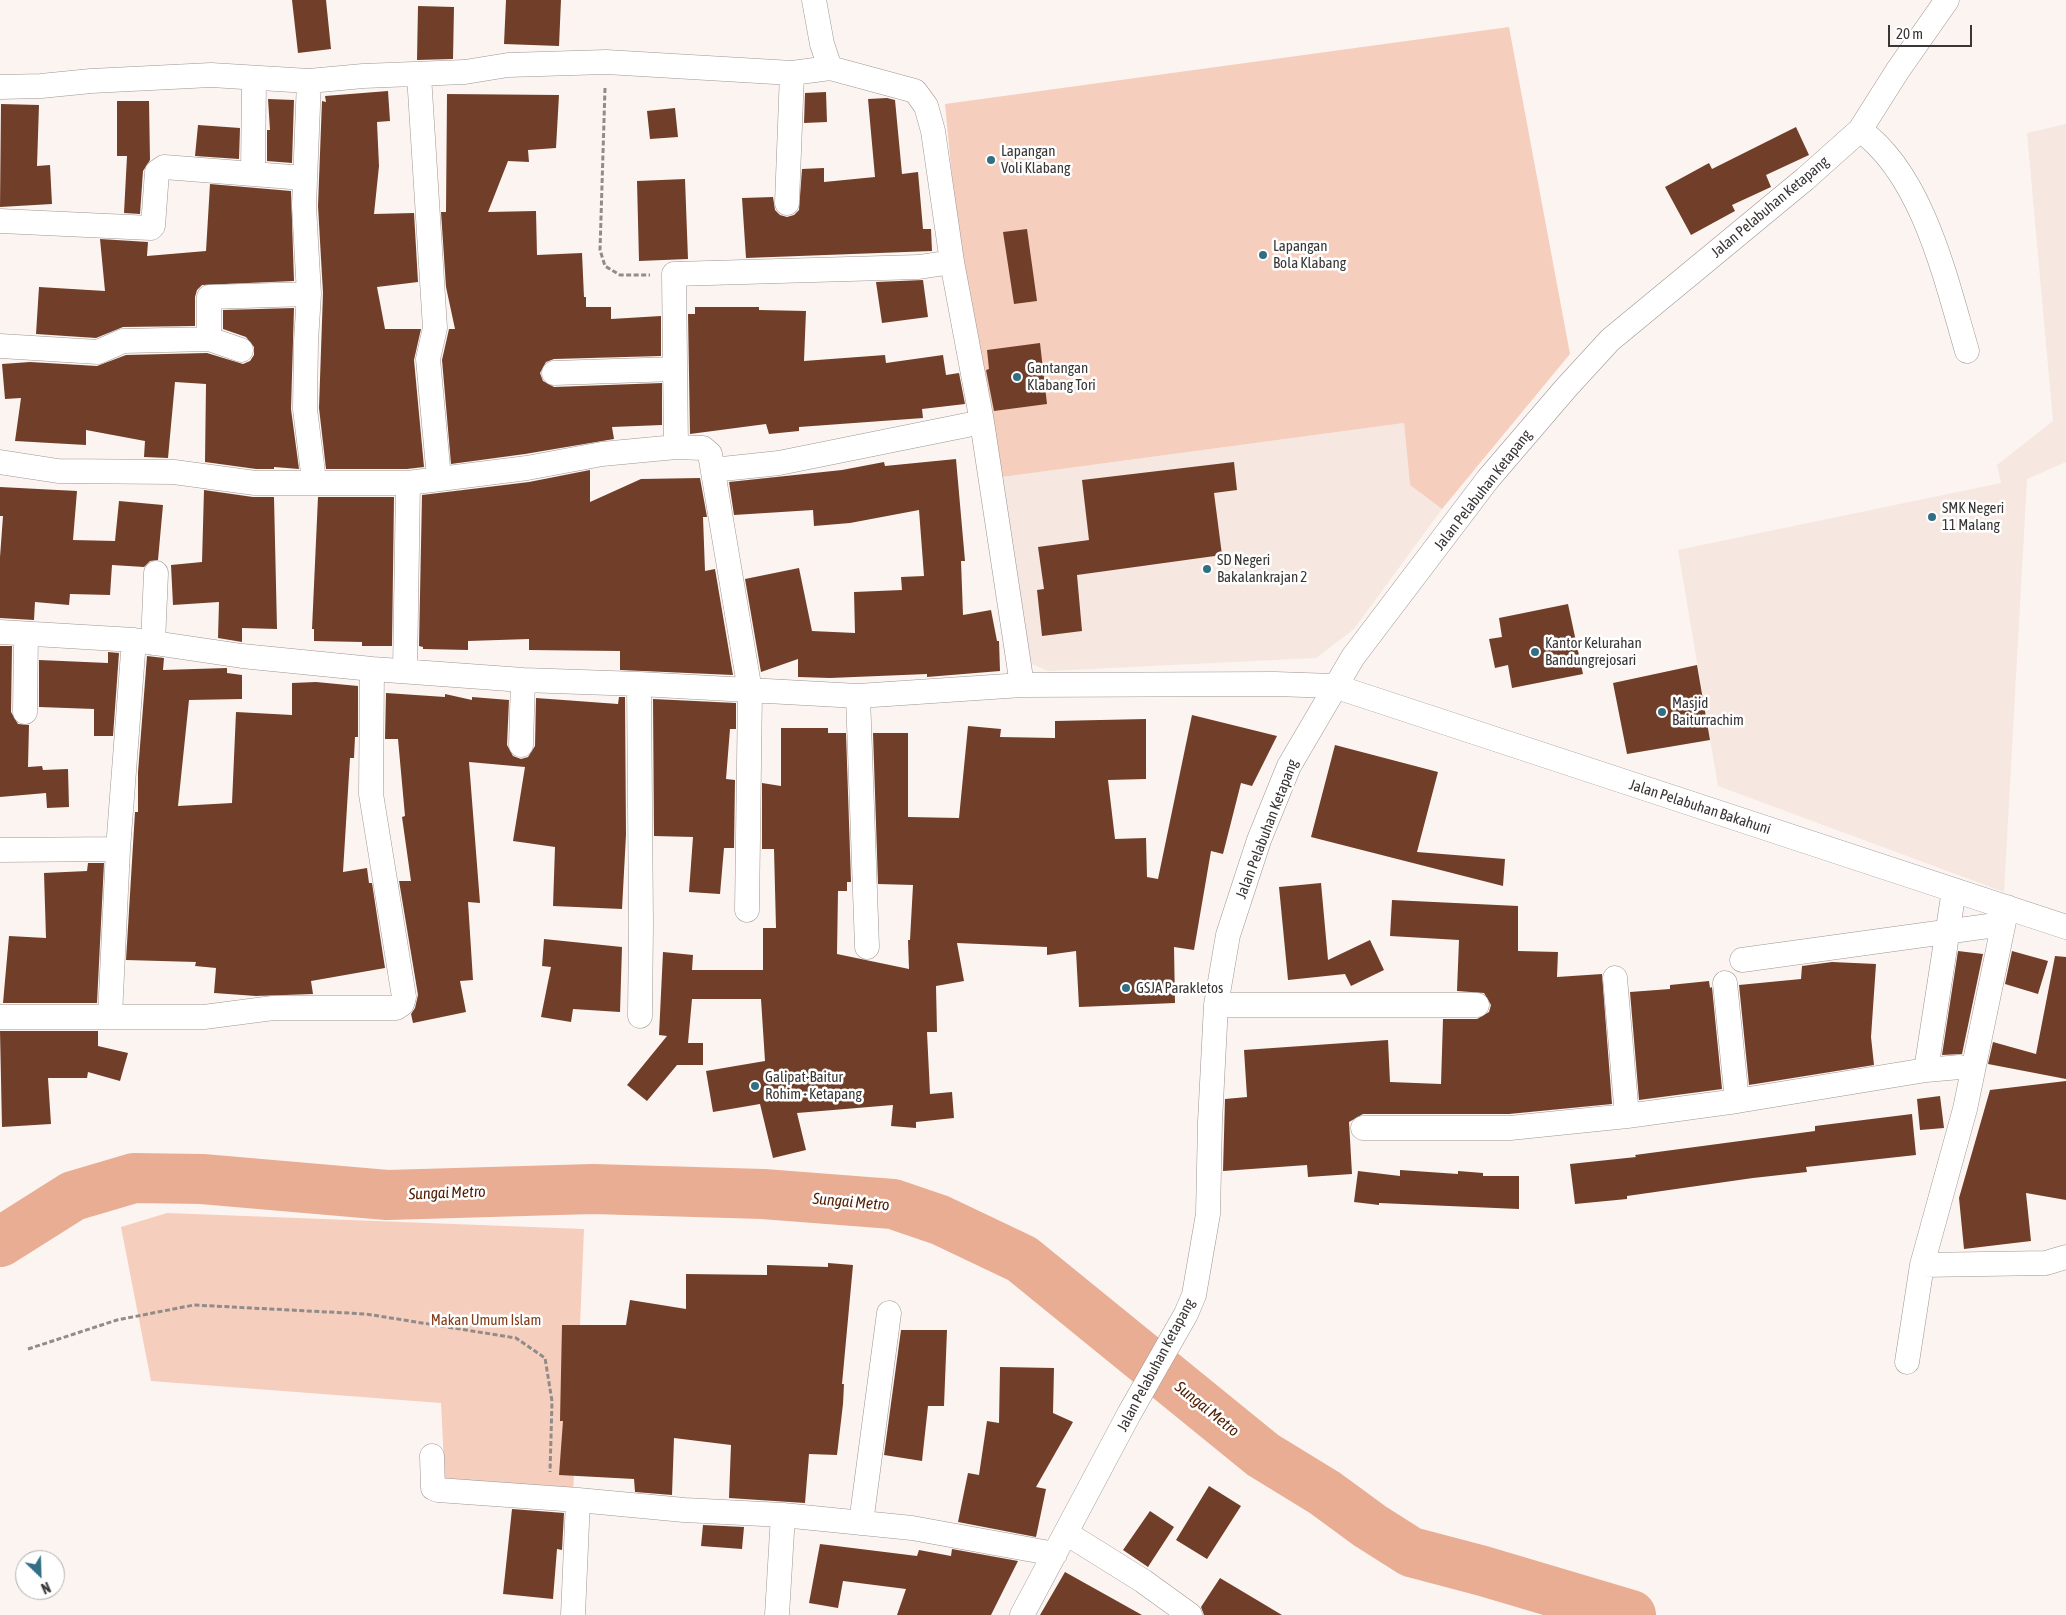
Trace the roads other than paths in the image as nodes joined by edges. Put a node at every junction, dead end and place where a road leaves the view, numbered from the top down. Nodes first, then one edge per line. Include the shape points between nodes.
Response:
1 (814, 0) edge
2 (1947, 0) edge
3 (830, 68) junction
4 (792, 73) junction
5 (419, 75) junction
6 (309, 81) junction
7 (0, 87) edge
8 (254, 95) junction
9 (1860, 130) junction
10 (253, 174) junction
11 (304, 178) junction
12 (787, 203) dead end
13 (0, 221) edge
14 (952, 262) junction
15 (309, 294) junction
16 (209, 339) junction
17 (0, 346) edge
18 (241, 350) dead end
19 (1967, 351) dead end
20 (675, 369) junction
21 (554, 373) dead end
22 (982, 422) junction
23 (676, 447) junction
24 (0, 462) edge
25 (713, 470) junction
26 (439, 478) junction
27 (314, 481) junction
28 (408, 482) junction
29 (156, 573) dead end
30 (0, 632) edge
31 (26, 634) junction
32 (144, 642) junction
33 (372, 669) junction
34 (405, 671) junction
35 (523, 680) junction
36 (639, 684) junction
37 (1022, 685) junction
38 (1334, 686) junction
39 (750, 691) junction
40 (858, 696) junction
41 (25, 712) dead end
42 (521, 745) dead end
43 (118, 849) junction
44 (0, 850) edge
45 (1954, 890) junction
46 (747, 910) dead end
47 (2005, 916) junction
48 (2066, 927) edge
49 (1946, 934) junction
50 (867, 947) dead end
51 (1742, 960) dead end
52 (1615, 978) dead end
53 (1725, 983) dead end
54 (1216, 1005) junction
55 (1477, 1006) dead end
56 (110, 1016) junction
57 (640, 1016) dead end
58 (0, 1017) edge
59 (1960, 1067) dead end
60 (1926, 1070) junction
61 (1737, 1101) junction
62 (1627, 1116) junction
63 (1363, 1128) dead end
64 (2066, 1257) edge
65 (1922, 1265) junction
66 (889, 1313) dead end
67 (1907, 1362) dead end
68 (432, 1456) dead end
69 (578, 1500) junction
70 (782, 1515) junction
71 (861, 1523) junction
72 (1066, 1533) junction
73 (1054, 1554) junction
74 (574, 1615) edge
75 (776, 1615) edge
76 (1022, 1615) edge
77 (1190, 1615) edge

1 - 3 street
2 - 9 street, Jalan Pelabuhan Ketapang
3 - 4 street
3 - 14 street via 915,92 926,106 933,131
4 - 5 street via 606,62 508,65
4 - 12 street
5 - 6 street
5 - 26 street via 435,328 428,359
6 - 8 street
6 - 11 street
7 - 8 street via 211,75
8 - 10 street
9 - 19 street via 1874,140 1902,177 1922,217 1942,267
9 - 38 street, Jalan Pelabuhan Ketapang via 1610,340 1488,479
10 - 11 street
10 - 13 street via 160,168 151,228
11 - 15 street
14 - 20 street via 919,267 674,274
14 - 22 street
15 - 16 street via 209,298
15 - 27 street via 305,409
16 - 17 street via 123,341 98,352
16 - 18 street
20 - 21 street
20 - 23 street
22 - 25 street via 779,463
22 - 37 street
23 - 25 street via 703,448 710,454
23 - 26 street via 602,454 527,468
24 - 27 street via 58,471 174,472 255,482
25 - 39 street
26 - 28 street
27 - 28 street
28 - 34 street
29 - 32 street
30 - 31 street, Jalan Pelabuhan Bakahuni
31 - 32 street, Jalan Pelabuhan Bakahuni
31 - 41 street
32 - 33 street, Jalan Pelabuhan Bakahuni
32 - 43 street
33 - 34 street, Jalan Pelabuhan Bakahuni
33 - 56 street via 371,794 404,997 402,1004 396,1008 273,1008 204,1017
34 - 35 street, Jalan Pelabuhan Bakahuni
35 - 36 street, Jalan Pelabuhan Bakahuni
35 - 42 street
36 - 39 street, Jalan Pelabuhan Bakahuni
36 - 57 street
37 - 38 street, Jalan Pelabuhan Bakahuni
37 - 40 street, Jalan Pelabuhan Bakahuni
38 - 45 street, Jalan Pelabuhan Bakahuni
38 - 54 street, Jalan Pelabuhan Ketapang via 1290,766 1260,840 1228,935
39 - 40 street, Jalan Pelabuhan Bakahuni
39 - 46 street
40 - 50 street
43 - 44 street
43 - 56 street
45 - 47 street, Jalan Pelabuhan Bakahuni
45 - 49 street
47 - 48 street, Jalan Pelabuhan Bakahuni
47 - 49 street
47 - 65 street via 1965,1109
49 - 51 street
49 - 60 street
52 - 62 street
53 - 61 street
54 - 55 street
54 - 72 street, Jalan Pelabuhan Ketapang via 1208,1214 1196,1286 1186,1314
56 - 58 street
59 - 60 street
60 - 61 street
61 - 62 street
62 - 63 street via 1510,1128
64 - 65 street via 2046,1263
65 - 67 street
66 - 71 street
68 - 69 street via 433,1488 438,1490
69 - 70 street
69 - 74 street
70 - 71 street
70 - 75 street
71 - 73 street via 912,1528
72 - 73 street, Jalan Pelabuhan Ketapang
72 - 77 street
73 - 76 street, Jalan Pelabuhan Ketapang

